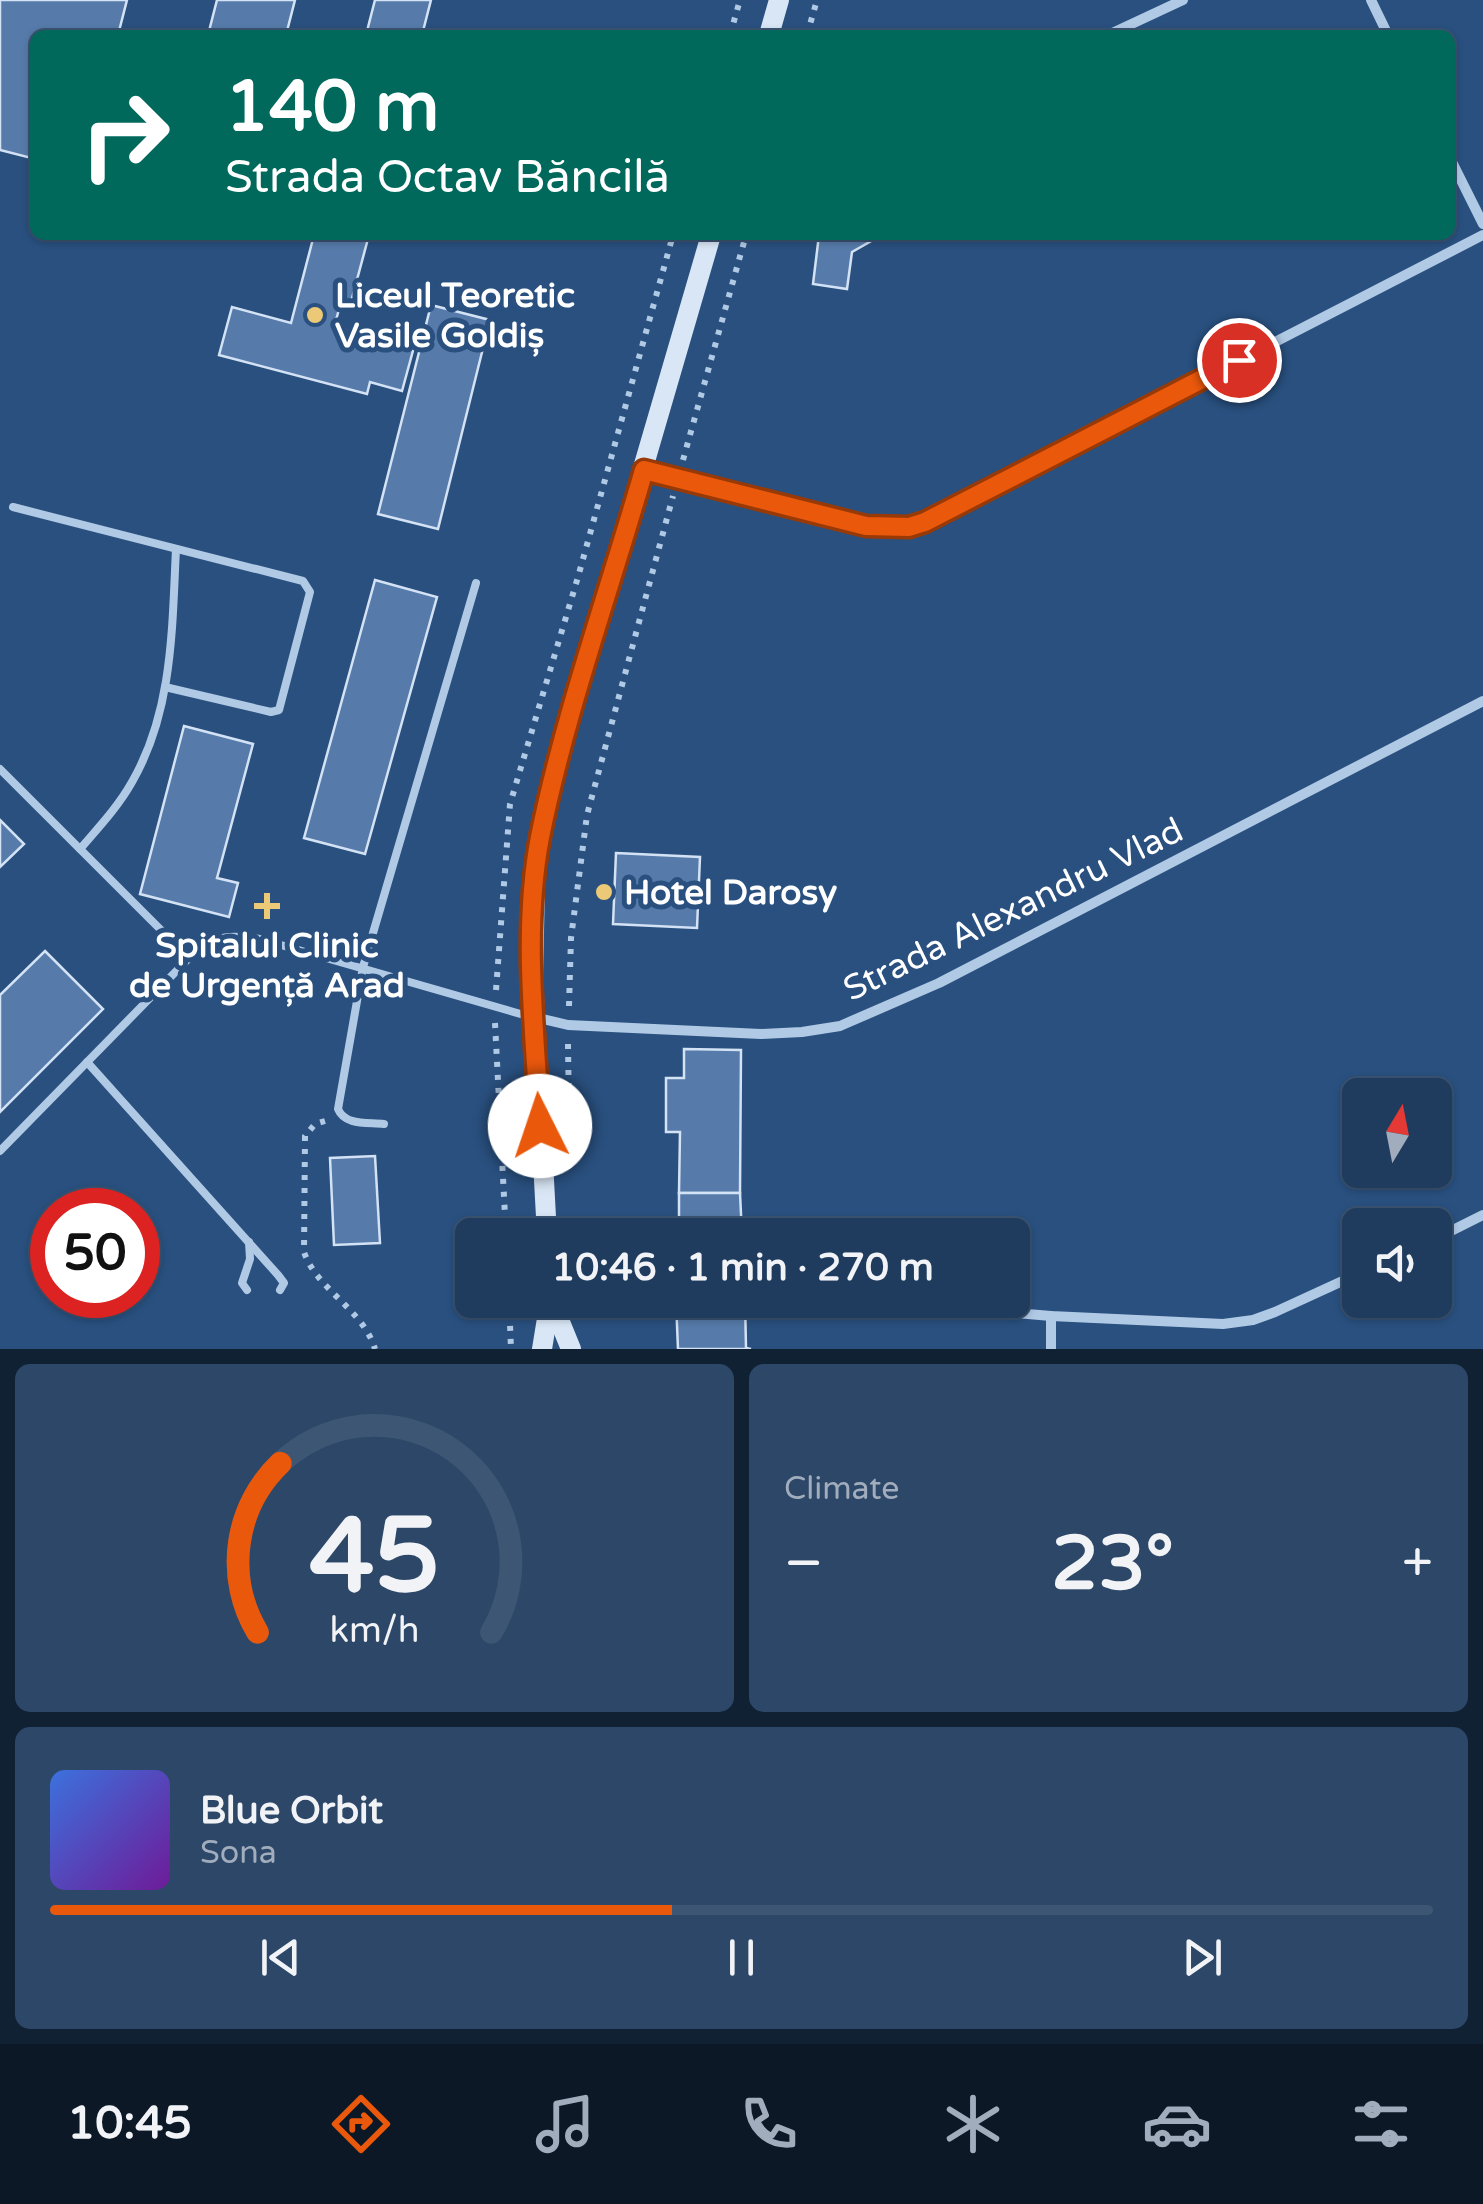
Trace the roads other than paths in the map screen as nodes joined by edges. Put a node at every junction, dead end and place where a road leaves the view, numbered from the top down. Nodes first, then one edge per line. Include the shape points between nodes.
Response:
1 (780, 0) edge
2 (1182, 0) edge
3 (1371, 0) edge
4 (771, 30) edge
5 (1119, 30) edge
6 (1386, 30) edge
7 (1455, 168) edge
8 (1483, 224) edge
9 (1483, 235) edge
10 (710, 240) edge
11 (644, 470) junction
12 (14, 507) dead end
13 (176, 549) junction
14 (476, 583) dead end
15 (165, 687) junction
16 (1483, 701) edge
17 (0, 769) edge
18 (80, 849) junction
19 (189, 958) junction
20 (363, 968) junction
21 (534, 1018) junction
22 (86, 1062) junction
23 (384, 1124) dead end
24 (0, 1150) edge
25 (1483, 1215) edge
26 (546, 1218) edge
27 (1452, 1230) edge
28 (249, 1242) junction
29 (1342, 1282) edge
30 (248, 1290) dead end
31 (280, 1290) dead end
32 (1030, 1314) edge
33 (1051, 1316) junction
34 (548, 1318) edge
35 (558, 1318) edge
36 (542, 1349) edge
37 (571, 1349) edge
38 (1051, 1349) edge

1 - 4 main road
2 - 5 street
3 - 6 street
7 - 8 street
9 - 11 street via 909,527 866,526
10 - 11 main road
11 - 21 main road via 540,838
12 - 13 lane
13 - 15 lane
13 - 15 lane via 303,581 310,592 279,710
14 - 20 lane
15 - 18 lane via 131,784
16 - 21 street, Strada Alexandru Vlad via 939,983 840,1026 761,1034
17 - 18 lane
18 - 19 lane
19 - 20 lane via 217,938 237,936
19 - 22 lane
20 - 21 lane
20 - 23 lane via 338,1109 348,1120
21 - 26 main road
22 - 24 lane
22 - 28 lane
25 - 27 street
28 - 30 lane via 242,1283
28 - 31 lane via 284,1283
29 - 33 street via 1253,1320 1223,1324
32 - 33 street
33 - 38 street
34 - 36 main road
35 - 37 main road

